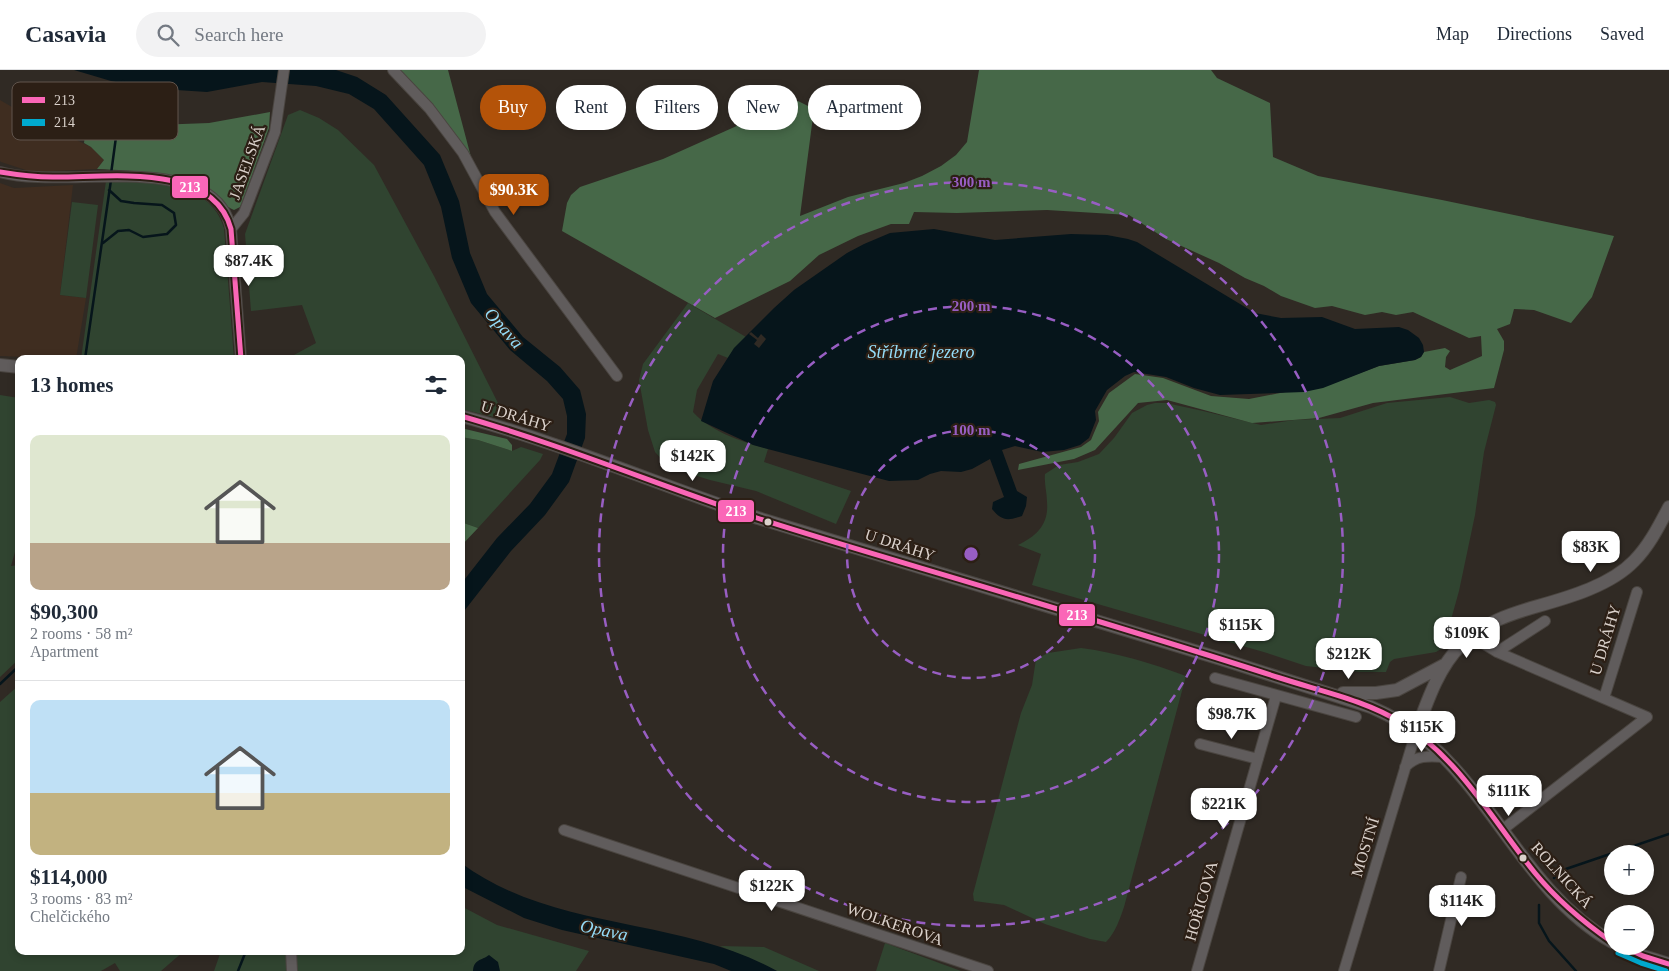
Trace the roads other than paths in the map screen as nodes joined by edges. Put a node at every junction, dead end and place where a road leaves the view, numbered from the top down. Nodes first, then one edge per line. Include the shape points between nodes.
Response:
1 (284, 70) edge
2 (393, 70) edge
3 (0, 172) edge
4 (232, 229) junction
5 (241, 355) edge
6 (0, 365) edge
7 (15, 367) edge
8 (617, 376) dead end
9 (465, 417) edge
10 (1669, 507) edge
11 (1637, 592) dead end
12 (1545, 621) dead end
13 (1471, 636) junction
14 (1497, 652) junction
15 (1444, 665) junction
16 (1215, 678) dead end
17 (1332, 693) junction
18 (1276, 696) junction
19 (1604, 698) junction
20 (1356, 717) dead end
21 (1416, 732) junction
22 (1200, 744) dead end
23 (1444, 757) junction
24 (1258, 760) junction
25 (1405, 766) junction
26 (564, 830) dead end
27 (1502, 830) junction
28 (1460, 877) dead end
29 (1604, 937) edge
30 (291, 955) edge
31 (1641, 955) edge
32 (1669, 964) edge
33 (292, 971) edge
34 (988, 971) edge
35 (1197, 971) edge
36 (1344, 971) edge
37 (1438, 971) edge

1 - 4 street, JASELSKÁ via 275,132 244,213
2 - 8 street via 429,108 462,153 496,212
3 - 4 street via 32,178 170,180 202,190 222,206
4 - 5 street
6 - 7 street
9 - 17 street, U DRÁHY via 516,432 758,518
10 - 13 street, U DRÁHY via 1644,549 1615,577 1504,617
11 - 19 street, U DRÁHY
12 - 14 street
13 - 14 street, U DRÁHY
13 - 15 street, U DRÁHY
14 - 19 street, U DRÁHY
15 - 17 street, U DRÁHY via 1397,690
15 - 21 street, U DRÁHY
16 - 18 street
17 - 21 street, U DRÁHY via 1383,712
18 - 20 street
18 - 24 street, HOŘICOVA
19 - 27 street, U DRÁHY via 1646,717
21 - 23 street, ROLNICKÁ
21 - 25 street, MOSTNÍ
22 - 24 street
23 - 25 street via 1421,756
23 - 27 street, ROLNICKÁ
24 - 35 street, HOŘICOVA
25 - 36 street, MOSTNÍ
26 - 34 street, WOLKEROVA
27 - 29 street, ROLNICKÁ via 1565,908
28 - 37 street
30 - 33 street
31 - 32 street

